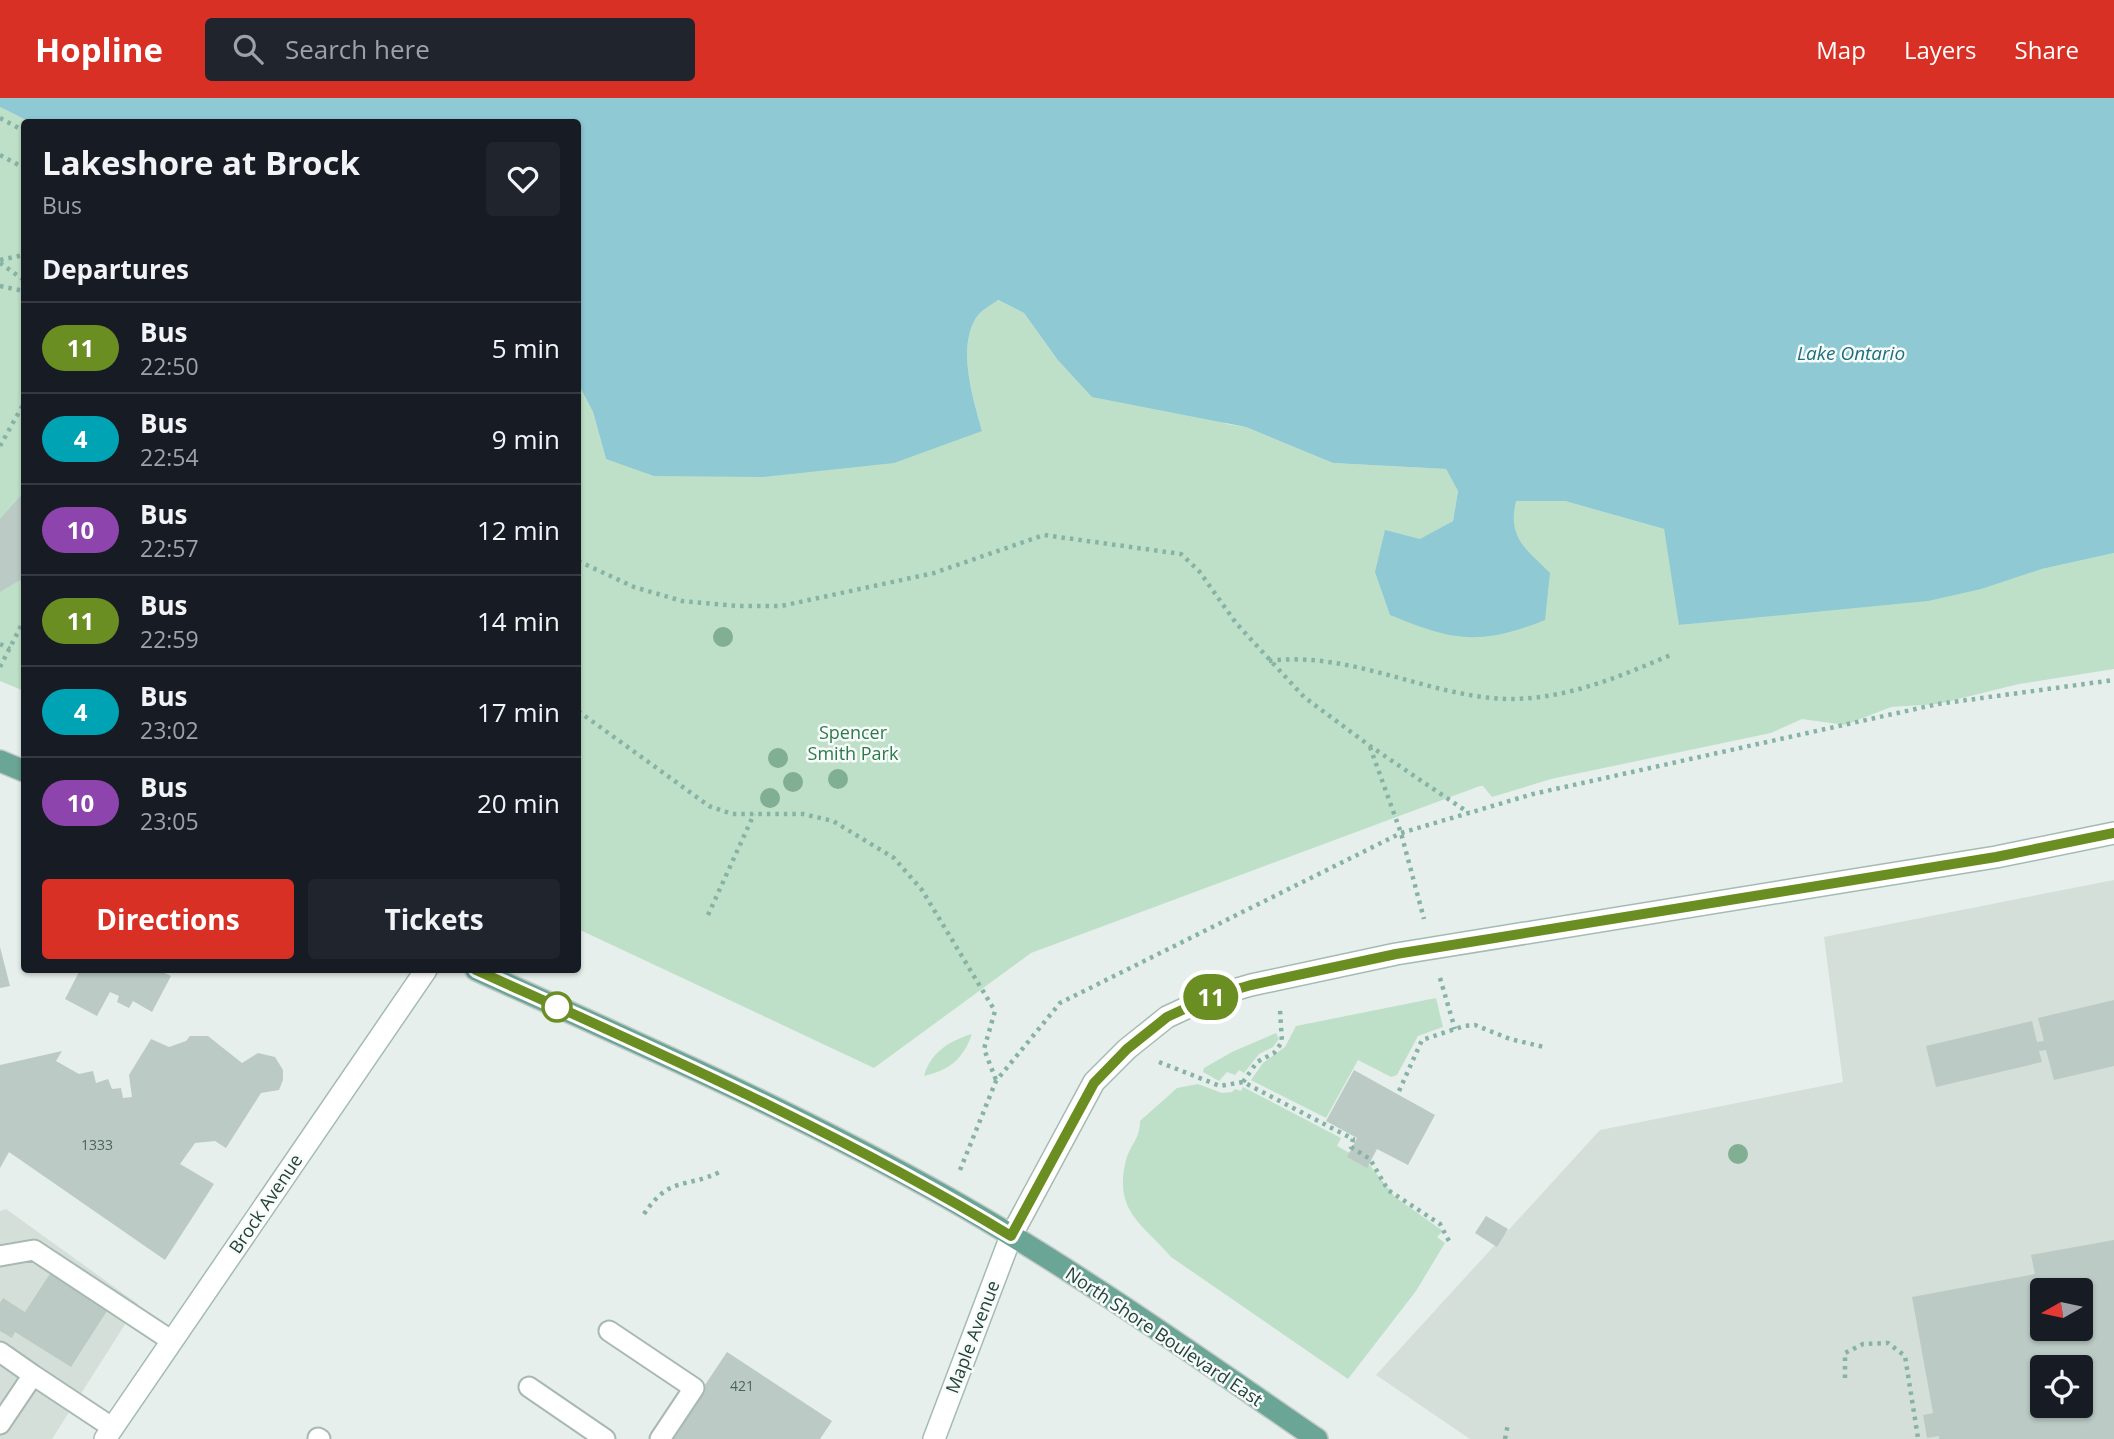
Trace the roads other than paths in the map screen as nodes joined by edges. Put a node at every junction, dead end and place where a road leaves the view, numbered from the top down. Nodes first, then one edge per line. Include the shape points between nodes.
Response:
1 (0, 761) edge
2 (21, 770) edge
3 (2114, 833) edge
4 (424, 973) edge
5 (483, 973) edge
6 (1011, 1236) junction
7 (0, 1256) edge
8 (608, 1331) dead end
9 (172, 1341) junction
10 (0, 1352) edge
11 (33, 1375) junction
12 (529, 1387) dead end
13 (0, 1424) edge
14 (109, 1433) edge
15 (605, 1439) edge
16 (660, 1439) edge
17 (934, 1439) edge
18 (1317, 1439) edge

1 - 2 main road
3 - 6 main road, Maple Avenue via 1983,859 1396,954 1210,997 1167,1017 1094,1083
4 - 9 main road, Brock Avenue
5 - 6 main road, North Shore Boulevard East via 765,1101
6 - 17 main road, Maple Avenue
6 - 18 main road, North Shore Boulevard East
7 - 9 lane via 34,1251
8 - 16 lane via 694,1388
9 - 14 main road, Brock Avenue
10 - 11 lane
11 - 13 lane
11 - 14 lane
12 - 15 lane

